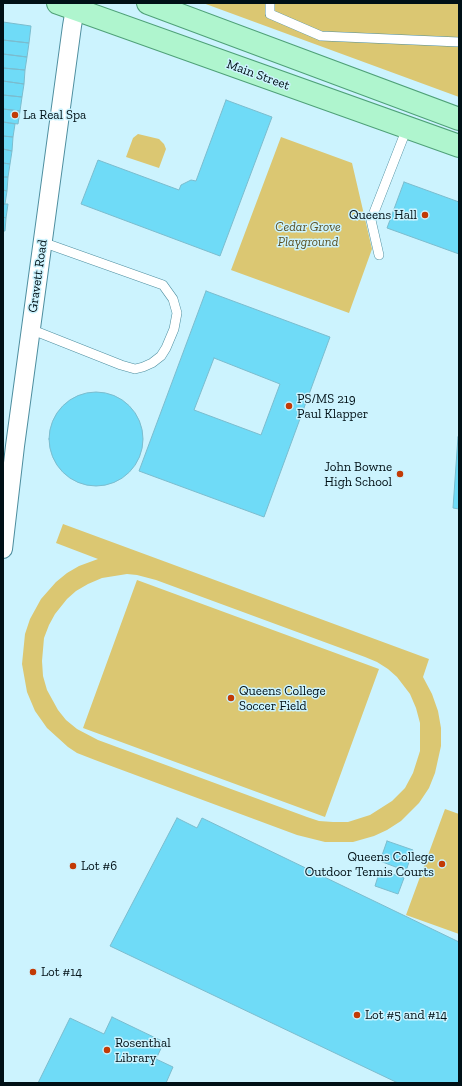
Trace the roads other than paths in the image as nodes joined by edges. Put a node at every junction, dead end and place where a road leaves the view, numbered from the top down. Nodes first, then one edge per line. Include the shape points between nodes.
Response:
1 (148, 3) edge
2 (270, 3) edge
3 (69, 5) edge
4 (459, 42) edge
5 (459, 119) edge
6 (407, 128) junction
7 (459, 146) edge
8 (42, 242) junction
9 (379, 255) dead end
10 (30, 329) junction
11 (3, 549) edge

1 - 5 main road
2 - 4 lane via 270,14 321,36
3 - 6 main road, Main Street
3 - 8 street, Gravett Road
6 - 7 main road, Main Street
6 - 9 lane via 371,220
8 - 10 street, Gravett Road
8 - 10 lane via 163,285 173,299 177,313 174,329 161,356 152,363 135,369
10 - 11 street, Gravett Road

